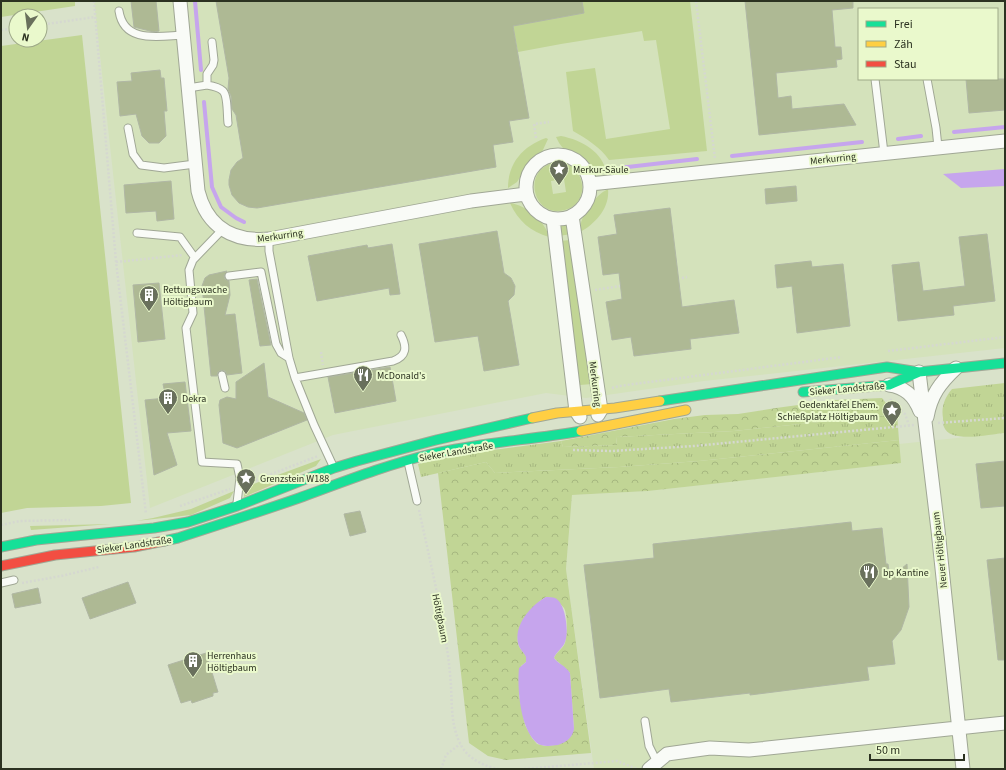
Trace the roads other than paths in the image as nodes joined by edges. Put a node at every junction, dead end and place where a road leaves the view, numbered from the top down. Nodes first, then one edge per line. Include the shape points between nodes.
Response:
1 (180, 1) edge
2 (119, 11) dead end
3 (183, 35) junction
4 (212, 42) dead end
5 (875, 80) edge
6 (927, 80) edge
7 (207, 85) junction
8 (188, 88) junction
9 (228, 123) dead end
10 (128, 128) dead end
11 (1005, 141) edge
12 (938, 147) junction
13 (884, 153) junction
14 (195, 164) junction
15 (590, 184) junction
16 (526, 194) junction
17 (572, 216) junction
18 (553, 219) junction
19 (223, 229) junction
20 (138, 233) dead end
21 (269, 238) junction
22 (196, 258) junction
23 (229, 276) dead end
24 (401, 335) dead end
25 (289, 358) junction
26 (1005, 363) edge
27 (956, 368) junction
28 (919, 372) junction
29 (222, 375) dead end
30 (295, 378) junction
31 (889, 385) junction
32 (225, 388) dead end
33 (795, 393) dead end
34 (698, 408) dead end
35 (601, 410) junction
36 (576, 412) junction
37 (925, 424) junction
38 (590, 430) junction
39 (408, 460) junction
40 (337, 476) junction
41 (417, 501) road end
42 (237, 506) junction
43 (1, 548) edge
44 (1, 566) edge
45 (14, 580) road end
46 (1, 583) edge
47 (645, 721) dead end
48 (1005, 723) edge
49 (958, 729) junction
50 (653, 766) edge
51 (962, 769) edge

1 - 3 street, Merkurring
2 - 3 lane via 126,30 135,34
3 - 8 street, Merkurring
4 - 7 lane via 214,60 207,74
5 - 13 lane
6 - 12 lane
7 - 8 lane
7 - 9 lane via 222,90 225,95
8 - 14 street, Merkurring
10 - 14 lane via 133,154 141,165 164,168
11 - 12 street, Merkurring
12 - 13 street, Merkurring
13 - 15 street, Merkurring
14 - 19 street, Merkurring via 198,191 203,206 213,222
15 - 16 street via 587,172 579,163 566,156 554,155 543,159 532,168 526,182
15 - 17 street via 586,204
16 - 18 street via 537,211
16 - 21 street, Merkurring via 471,201
17 - 18 street
17 - 35 street, Merkurring
18 - 36 street
19 - 21 street, Merkurring via 229,234 245,238
19 - 22 lane
20 - 22 lane via 180,237
21 - 25 lane
22 - 42 lane via 189,270 193,314 186,328 202,462 237,464 240,486
23 - 25 lane via 261,272 276,344 281,353
24 - 30 lane via 405,351 402,357 393,361
25 - 30 lane
26 - 27 main road, Sieker Landstraße
27 - 28 main road, Sieker Landstraße
27 - 37 street via 932,397
28 - 31 main road, Sieker Landstraße
28 - 35 main road, Sieker Landstraße via 887,367
28 - 37 street, Neuer Höltigbaum
29 - 32 lane
30 - 40 lane
31 - 33 main road, Sieker Landstraße
31 - 37 street via 908,391 915,399
34 - 38 main road, Sieker Landstraße
35 - 36 main road, Sieker Landstraße
35 - 38 street, Merkurring
36 - 38 street
36 - 40 main road, Sieker Landstraße via 557,413 396,450
37 - 49 street, Neuer Höltigbaum
38 - 39 main road, Sieker Landstraße via 452,449
39 - 40 main road, Sieker Landstraße
39 - 41 lane
40 - 42 main road, Sieker Landstraße
40 - 44 main road, Sieker Landstraße via 178,538 134,547 55,555
42 - 43 main road, Sieker Landstraße via 171,525 48,539
45 - 46 lane
47 - 50 lane
48 - 49 street
49 - 50 street via 749,750 710,748 667,754
49 - 51 street, Neuer Höltigbaum

